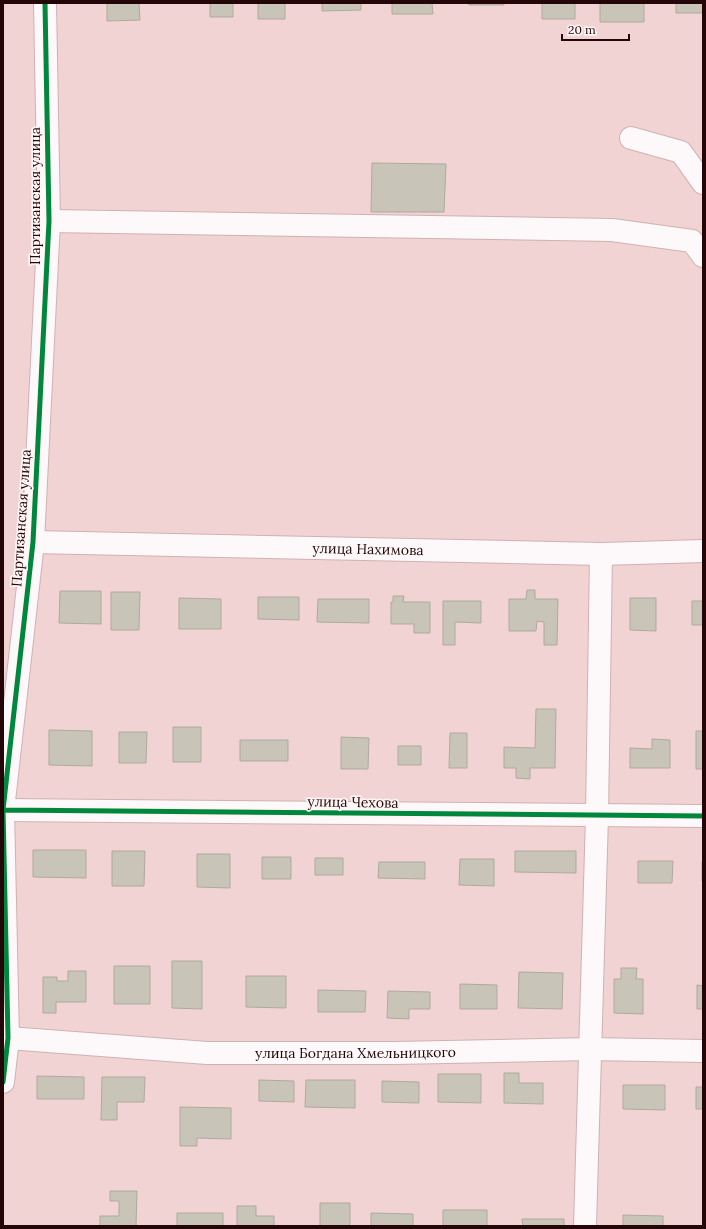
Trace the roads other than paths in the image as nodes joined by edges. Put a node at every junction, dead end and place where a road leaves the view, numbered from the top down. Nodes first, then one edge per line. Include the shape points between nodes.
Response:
1 (45, 3) edge
2 (631, 138) dead end
3 (703, 183) edge
4 (49, 221) junction
5 (703, 256) edge
6 (703, 538) edge
7 (33, 542) junction
8 (703, 551) edge
9 (601, 554) junction
10 (8, 717) edge
11 (3, 810) edge
12 (597, 816) junction
13 (703, 816) edge
14 (8, 1038) junction
15 (590, 1049) junction
16 (703, 1051) edge
17 (3, 1082) edge
18 (585, 1226) edge

1 - 4 street, Партизанская улица
2 - 3 street via 681,152
4 - 5 street via 612,230 692,241
4 - 7 street, Партизанская улица
6 - 8 street
7 - 9 street, улица Нахимова
7 - 10 street, Партизанская улица
8 - 9 street, улица Нахимова
9 - 12 street
10 - 11 street, Партизанская улица
11 - 12 street, улица Чехова
11 - 14 street, Партизанская улица
12 - 13 street, улица Чехова
12 - 15 street
14 - 15 street, улица Богдана Хмельницкого via 207,1053
14 - 17 street, Партизанская улица
15 - 16 street, улица Богдана Хмельницкого
15 - 18 street

